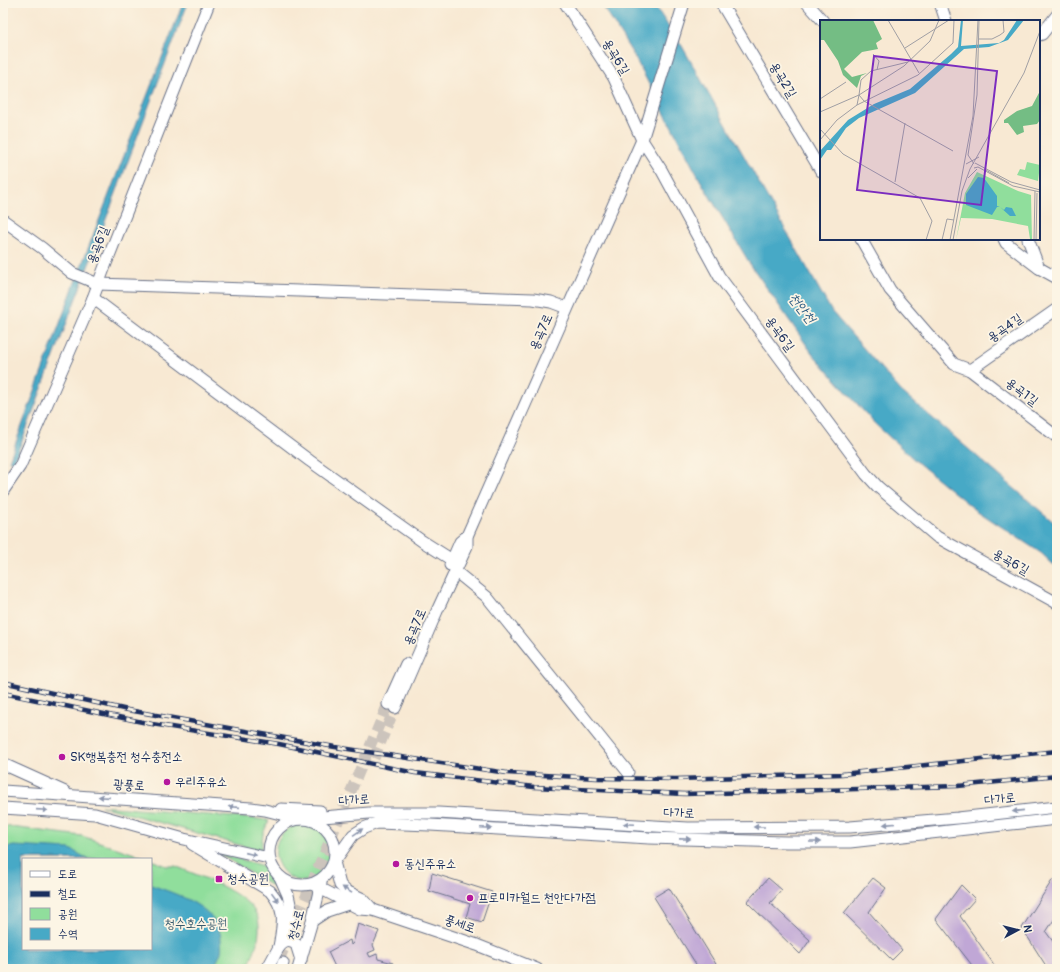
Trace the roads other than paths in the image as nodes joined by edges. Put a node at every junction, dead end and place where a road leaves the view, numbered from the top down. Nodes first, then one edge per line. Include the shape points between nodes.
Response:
1 (209, 3) edge
2 (565, 3) edge
3 (684, 3) edge
4 (721, 3) edge
5 (807, 3) edge
6 (940, 3) edge
7 (1057, 15) edge
8 (822, 20) edge
9 (946, 20) edge
10 (1040, 35) edge
11 (642, 140) junction
12 (820, 169) edge
13 (3, 220) edge
14 (862, 240) edge
15 (1004, 240) edge
16 (1028, 240) edge
17 (1039, 268) junction
18 (1057, 278) edge
19 (95, 282) junction
20 (93, 298) junction
21 (567, 308) junction
22 (1057, 309) edge
23 (970, 370) junction
24 (1057, 437) edge
25 (3, 491) edge
26 (468, 536) junction
27 (452, 560) junction
28 (455, 571) junction
29 (1057, 604) edge
30 (3, 764) edge
31 (628, 772) dead end
32 (3, 791) edge
33 (71, 795) junction
34 (1057, 807) edge
35 (3, 808) edge
36 (251, 808) junction
37 (369, 813) junction
38 (300, 819) junction
39 (1057, 819) edge
40 (184, 839) junction
41 (269, 858) junction
42 (334, 862) junction
43 (280, 877) junction
44 (318, 884) junction
45 (348, 904) junction
46 (373, 910) junction
47 (312, 921) junction
48 (279, 947) junction
49 (299, 965) edge
50 (267, 969) edge
51 (537, 969) edge

1 - 19 street, 용곡6길
2 - 11 street, 용곡6길 via 614,78
3 - 11 street, 용곡7로
4 - 12 street, 용곡2길
5 - 8 street
6 - 9 street
7 - 10 street
11 - 21 street, 용곡7로
11 - 29 street, 용곡6길 via 662,171 719,276 878,488 937,537
13 - 19 street via 72,273
14 - 23 street via 890,290 954,364
15 - 17 street
16 - 17 street
17 - 18 street
19 - 20 street, 용곡6길
19 - 21 street via 533,299
20 - 25 street, 용곡6길 via 20,466
20 - 27 street via 310,461
21 - 26 street, 용곡7로
22 - 23 street, 용곡4길
23 - 24 street, 용곡1길
26 - 27 street, 용곡7로 via 460,542
26 - 28 street, 용곡7로 via 467,546
27 - 28 street, 용곡7로 via 392,706
28 - 31 street via 487,597
30 - 33 street
32 - 33 street, 광풍로
36 -> 33 street, 광풍로
34 -> 37 street, 다가로 via 850,827 688,828 438,813
35 -> 40 street via 94,814
36 - 37 street
36 - 38 street, 광풍로
37 - 38 street, 다가로
38 - 41 street via 289,821 273,836
38 - 42 street via 320,824 328,832 333,841
42 -> 39 street, 다가로 via 353,835 377,824 649,838 842,842
40 -> 41 street
40 -> 48 street via 270,891 278,900 283,920
41 - 43 street via 273,869
42 - 44 street
46 -> 42 street, 풍세로 via 363,899 346,891 340,885
43 - 44 street via 301,886
43 - 48 street via 292,913
44 - 45 street, 풍세로
44 - 47 street, 청수로
45 - 46 street, 풍세로 via 360,909
45 - 47 street via 327,911
46 - 51 street, 풍세로 via 477,944
47 - 49 street, 청수로
48 - 49 street via 285,941 296,944
48 - 50 street, 청수로

